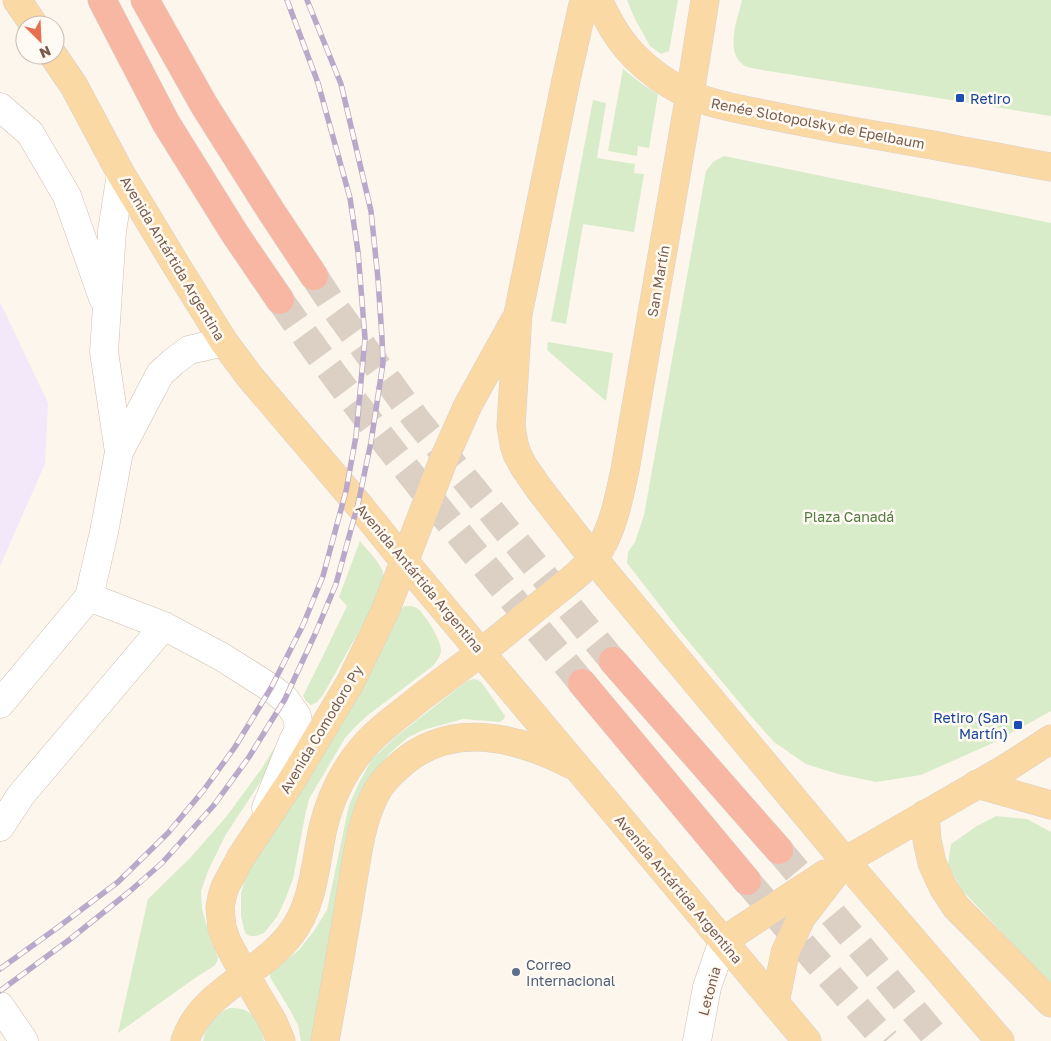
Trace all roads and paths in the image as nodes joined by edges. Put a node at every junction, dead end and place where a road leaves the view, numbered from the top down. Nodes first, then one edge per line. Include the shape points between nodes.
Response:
1 (17, 0) edge
2 (38, 0) edge
3 (102, 0) edge
4 (145, 0) edge
5 (584, 0) edge
6 (598, 0) edge
7 (705, 0) edge
8 (27, 15) edge
9 (44, 15) edge
10 (60, 65) edge
11 (65, 65) edge
12 (74, 86) junction
13 (690, 94) junction
14 (0, 107) edge
15 (1051, 167) edge
16 (121, 174) junction
17 (314, 276) tunnel mouth
18 (280, 300) tunnel mouth
19 (107, 308) junction
20 (518, 314) junction
21 (224, 342) junction
22 (119, 452) junction
23 (594, 558) junction
24 (404, 561) junction
25 (89, 597) junction
26 (164, 626) junction
27 (482, 652) junction
28 (613, 661) tunnel mouth
29 (582, 683) tunnel mouth
30 (0, 704) edge
31 (1051, 739) edge
32 (576, 767) junction
33 (977, 784) junction
34 (1051, 805) edge
35 (925, 814) junction
36 (0, 827) edge
37 (255, 835) junction
38 (779, 850) tunnel mouth
39 (845, 861) junction
40 (747, 881) tunnel mouth
41 (723, 942) junction
42 (245, 975) junction
43 (775, 1003) junction
44 (1051, 1003) edge
45 (0, 1006) edge
46 (24, 1041) edge
47 (185, 1041) edge
48 (281, 1041) edge
49 (325, 1041) edge
50 (697, 1041) edge
51 (807, 1041) edge
52 (1000, 1041) edge

1 - 8 main road
2 - 9 main road
3 - 18 highway via 166,123
4 - 17 highway via 204,105
5 - 20 main road
6 - 13 main road, Renée Slotopolsky de Epelbaum via 612,27 633,55 659,77
7 - 13 main road, San Martín
10 - 12 main road, Avenida Antártida Argentina
11 - 12 main road, Avenida Antártida Argentina
12 - 16 main road, Avenida Antártida Argentina
13 - 15 main road, Renée Slotopolsky de Epelbaum via 753,112
13 - 23 main road, San Martín via 623,477 610,526
14 - 19 street via 30,133 67,196
16 - 19 street via 112,231
16 - 21 main road, Avenida Antártida Argentina
19 - 22 street via 104,352
20 - 23 main road via 511,426 517,454 531,478
20 - 24 main road, Avenida Comodoro Py via 468,405
21 - 22 street via 189,350 160,374
21 - 24 main road, Avenida Antártida Argentina
22 - 25 street
23 - 27 main road
23 - 39 main road
24 - 27 main road, Avenida Antártida Argentina
24 - 37 main road, Avenida Comodoro Py via 381,621 350,683
25 - 26 street
25 - 30 street
26 - 36 street via 21,795
26 - 37 street via 271,688 285,699 297,716 299,729
27 - 32 main road, Avenida Antártida Argentina
27 - 42 main road via 380,731 360,752 341,778 332,798 312,886 300,920 284,943
28 - 38 highway
29 - 40 highway
31 - 33 main road
32 - 41 main road, Avenida Antártida Argentina
32 - 49 main road via 526,745 468,737 426,747 388,775 376,792 364,825
33 - 34 main road
33 - 35 main road
35 - 39 main road
35 - 44 main road via 932,863 956,907
37 - 42 main road, Avenida Comodoro Py via 225,886 220,908 227,942
39 - 41 main road
39 - 43 main road via 801,918 785,952
39 - 52 main road
41 - 43 main road, Avenida Antártida Argentina
41 - 50 street, Letonia via 708,987
42 - 47 main road via 208,1005 193,1023
42 - 48 main road, Avenida Comodoro Py
43 - 51 main road, Avenida Antártida Argentina
45 - 46 street

